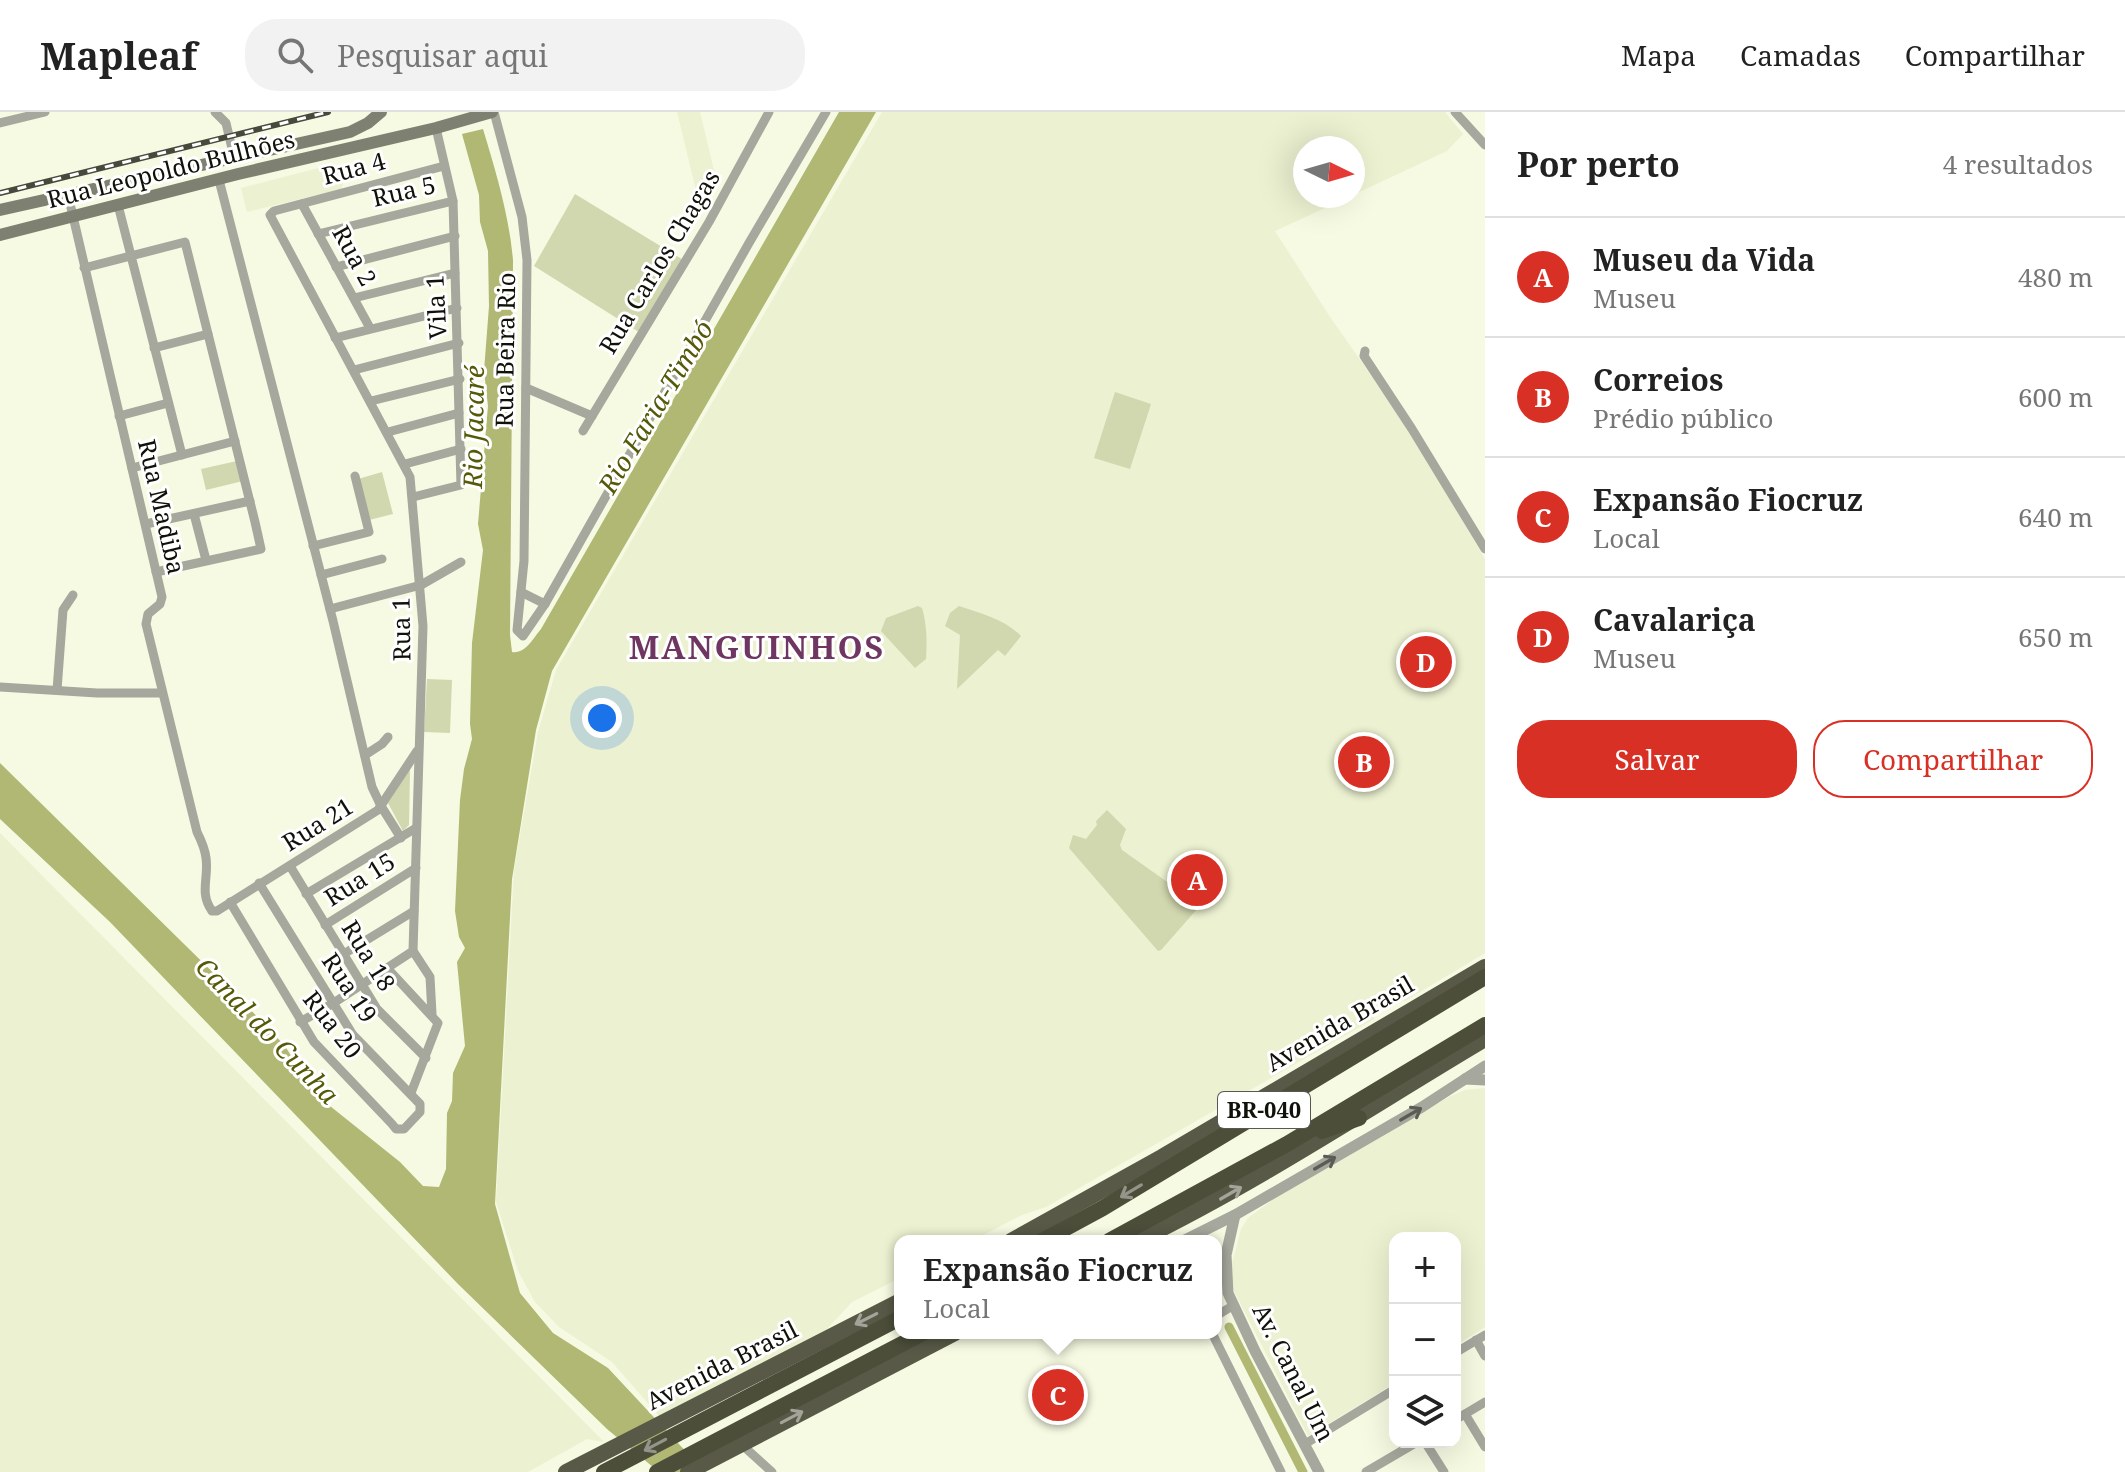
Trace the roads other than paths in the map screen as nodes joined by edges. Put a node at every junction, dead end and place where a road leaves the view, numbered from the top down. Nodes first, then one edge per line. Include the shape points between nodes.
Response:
1 (45, 112) edge
2 (215, 112) edge
3 (381, 112) edge
4 (468, 112) edge
5 (769, 112) edge
6 (826, 112) edge
7 (1455, 112) edge
8 (490, 113) edge
9 (23, 114) edge
10 (0, 123) edge
11 (436, 128) junction
12 (1485, 145) edge
13 (234, 157) junction
14 (444, 166) junction
15 (219, 180) junction
16 (68, 195) junction
17 (453, 201) junction
18 (302, 204) junction
19 (118, 205) junction
20 (0, 210) edge
21 (274, 211) joint
22 (73, 217) junction
23 (318, 234) junction
24 (0, 235) edge
25 (455, 236) junction
26 (131, 256) junction
27 (336, 267) junction
28 (84, 268) junction
29 (455, 273) junction
30 (354, 298) junction
31 (457, 308) junction
32 (370, 328) junction
33 (208, 334) junction
34 (335, 338) junction
35 (459, 343) junction
36 (154, 348) junction
37 (1365, 351) dead end
38 (354, 370) junction
39 (460, 379) junction
40 (526, 388) junction
41 (371, 401) junction
42 (168, 403) junction
43 (459, 413) junction
44 (119, 416) junction
45 (592, 416) junction
46 (583, 431) dead end
47 (388, 432) junction
48 (235, 441) junction
49 (461, 449) junction
50 (182, 455) junction
51 (405, 464) junction
52 (132, 468) junction
53 (355, 476) dead end
54 (413, 497) junction
55 (250, 501) junction
56 (194, 514) junction
57 (146, 524) junction
58 (313, 546) junction
59 (1485, 549) edge
60 (382, 559) dead end
61 (206, 560) junction
62 (461, 562) dead end
63 (156, 572) junction
64 (321, 575) junction
65 (421, 585) junction
66 (521, 592) junction
67 (73, 595) dead end
68 (545, 604) junction
69 (330, 609) junction
70 (0, 687) edge
71 (57, 690) junction
72 (161, 693) junction
73 (388, 737) dead end
74 (419, 748) junction
75 (365, 755) junction
76 (381, 806) junction
77 (416, 828) junction
78 (401, 838) junction
79 (290, 866) junction
80 (416, 868) junction
81 (259, 883) junction
82 (306, 894) junction
83 (230, 902) junction
84 (414, 911) junction
85 (214, 912) joint
86 (325, 925) junction
87 (413, 951) junction
88 (342, 955) junction
89 (1485, 967) edge
90 (388, 969) junction
91 (1485, 977) edge
92 (362, 986) junction
93 (332, 1004) junction
94 (432, 1014) junction
95 (300, 1022) junction
96 (1485, 1025) edge
97 (1485, 1039) edge
98 (426, 1058) junction
99 (1485, 1066) edge
100 (1465, 1079) junction
101 (1485, 1080) edge
102 (411, 1093) junction
103 (420, 1104) joint
104 (1359, 1118) junction
105 (1287, 1144) junction
106 (1235, 1215) junction
107 (1022, 1235) edge
108 (1053, 1235) edge
109 (1120, 1235) edge
110 (1149, 1235) edge
111 (1195, 1235) edge
112 (1222, 1289) edge
113 (1228, 1293) junction
114 (894, 1304) edge
115 (1234, 1305) junction
116 (1222, 1312) edge
117 (894, 1321) edge
118 (1481, 1337) edge
119 (912, 1339) edge
120 (943, 1339) edge
121 (1215, 1339) edge
122 (1461, 1349) edge
123 (1485, 1356) edge
124 (1389, 1393) edge
125 (1485, 1402) edge
126 (702, 1411) junction
127 (1465, 1414) junction
128 (1461, 1416) edge
129 (741, 1444) junction
130 (1305, 1444) junction
131 (720, 1447) junction
132 (1485, 1447) edge
133 (1409, 1448) edge
134 (1429, 1448) edge
135 (601, 1453) junction
136 (1385, 1467) edge
137 (556, 1472) edge
138 (566, 1472) edge
139 (604, 1472) edge
140 (657, 1472) edge
141 (688, 1472) edge
142 (772, 1472) edge
143 (1281, 1472) edge
144 (1319, 1472) edge
145 (1366, 1472) edge
146 (1444, 1472) edge

1 - 9 street
2 - 13 street via 226,123
3 - 13 main road, Rua Leopoldo Bulhões via 350,132
4 - 8 main road
5 - 45 street, Rua Carlos Chagas
6 - 68 street
7 - 12 street
8 - 11 main road, Rua Leopoldo Bulhões
8 - 40 street, Rua Beira Rio via 526,242
9 - 10 street
11 - 14 street, Vila 1
11 - 15 main road, Rua Leopoldo Bulhões
13 - 16 main road, Rua Leopoldo Bulhões
14 - 17 street, Vila 1
14 - 18 street, Rua 4
15 - 19 main road, Rua Leopoldo Bulhões
15 - 58 street
16 - 20 main road, Rua Leopoldo Bulhões
16 - 22 street, Rua Madiba
17 - 23 street, Rua 5
17 - 25 street, Vila 1
18 - 21 street, Rua 4
18 - 23 street, Rua 2
19 - 22 main road, Rua Leopoldo Bulhões
19 - 26 street
21 - 34 street, Rua 1 via 272,221
22 - 24 main road, Rua Leopoldo Bulhões
22 - 28 street, Rua Madiba
23 - 27 street, Rua 2
25 - 27 street
25 - 29 street, Vila 1
26 - 28 street
26 - 33 street via 185,242
26 - 36 street
27 - 30 street, Rua 2
28 - 44 street, Rua Madiba
29 - 30 street
29 - 31 street, Vila 1
30 - 32 street, Rua 2
31 - 32 street
31 - 35 street, Vila 1
32 - 34 street
33 - 36 street
33 - 48 street
34 - 38 street, Rua 1
35 - 38 street
35 - 39 street, Vila 1
36 - 42 street
37 - 59 street
38 - 41 street, Rua 1
39 - 41 street
39 - 43 street, Vila 1
40 - 45 street
40 - 66 street, Rua Beira Rio
41 - 47 street, Rua 1
42 - 44 street
42 - 50 street
43 - 47 street
43 - 49 street, Vila 1
44 - 52 street, Rua Madiba
45 - 46 street, Rua Carlos Chagas
47 - 51 street, Rua 1
48 - 50 street
48 - 55 street
49 - 51 street
49 - 54 street, Vila 1 via 461,485
50 - 52 street
51 - 54 street, Rua 1
52 - 57 street, Rua Madiba
53 - 58 street via 369,532
54 - 65 street, Rua 1
55 - 56 street
55 - 61 street via 261,549
56 - 57 street
56 - 61 street
57 - 63 street, Rua Madiba
58 - 64 street
60 - 64 street
61 - 63 street
62 - 65 street
63 - 72 street, Rua Madiba via 162,601 148,614 146,624
64 - 69 street
65 - 69 street
65 - 74 street, Rua 1
66 - 68 street
66 - 68 street, Rua Beira Rio via 517,630 523,636
67 - 71 street via 63,610
69 - 75 street
70 - 71 street
71 - 72 street
72 - 85 street, Rua Madiba via 206,859 205,900
73 - 75 street
74 - 76 street, Rua 21
74 - 77 street, Rua 1
75 - 76 street
76 - 78 street
76 - 79 street, Rua 21
77 - 78 street
77 - 80 street, Rua 1
78 - 82 street
79 - 81 street, Rua 21
79 - 82 street, Rua 18
80 - 84 street, Rua 1
80 - 86 street, Rua 15
81 - 83 street, Rua 21
81 - 93 street, Rua 19
82 - 86 street, Rua 18
83 - 85 street, Rua 21
83 - 95 street, Rua 20
84 - 87 street, Rua 1
84 - 88 street
86 - 88 street, Rua 18
87 - 90 street
87 - 94 street via 430,977
88 - 92 street, Rua 18
89 - 107 highway, Avenida Brasil
90 - 92 street
90 - 94 street
91 -> 108 highway, Avenida Brasil / BR-040
92 - 93 street
92 - 98 street, Rua 18 via 377,1009
93 - 95 street
93 - 102 street, Rua 19 via 353,1035
94 - 98 street via 438,1025
95 - 103 street, Rua 20 via 396,1129 410,1124
96 - 105 highway, BR-040
97 - 104 highway
98 - 102 street
99 - 100 street
100 - 101 street
106 -> 100 street
102 - 103 street, Rua 19
104 - 105 highway
110 -> 104 highway
105 - 109 highway, BR-040
106 - 111 street
106 - 113 street via 1226,1255
112 - 113 street
113 - 115 street, Av. Canal Um
114 -> 126 highway, Avenida Brasil
115 - 116 street
115 - 130 street, Av. Canal Um
117 - 126 highway, Avenida Brasil
118 - 122 street
118 - 123 street
119 - 131 highway
129 -> 120 highway
121 - 143 street
124 - 130 street
125 - 127 street
126 - 135 highway, Avenida Brasil
126 -> 139 highway, Avenida Brasil
127 - 128 street
127 - 132 street
129 - 131 highway
129 - 142 street
130 - 144 street, Av. Canal Um
131 - 140 highway
131 - 141 highway
133 - 136 street
134 - 146 street
135 - 137 highway
135 - 138 highway, Avenida Brasil
136 - 145 street

